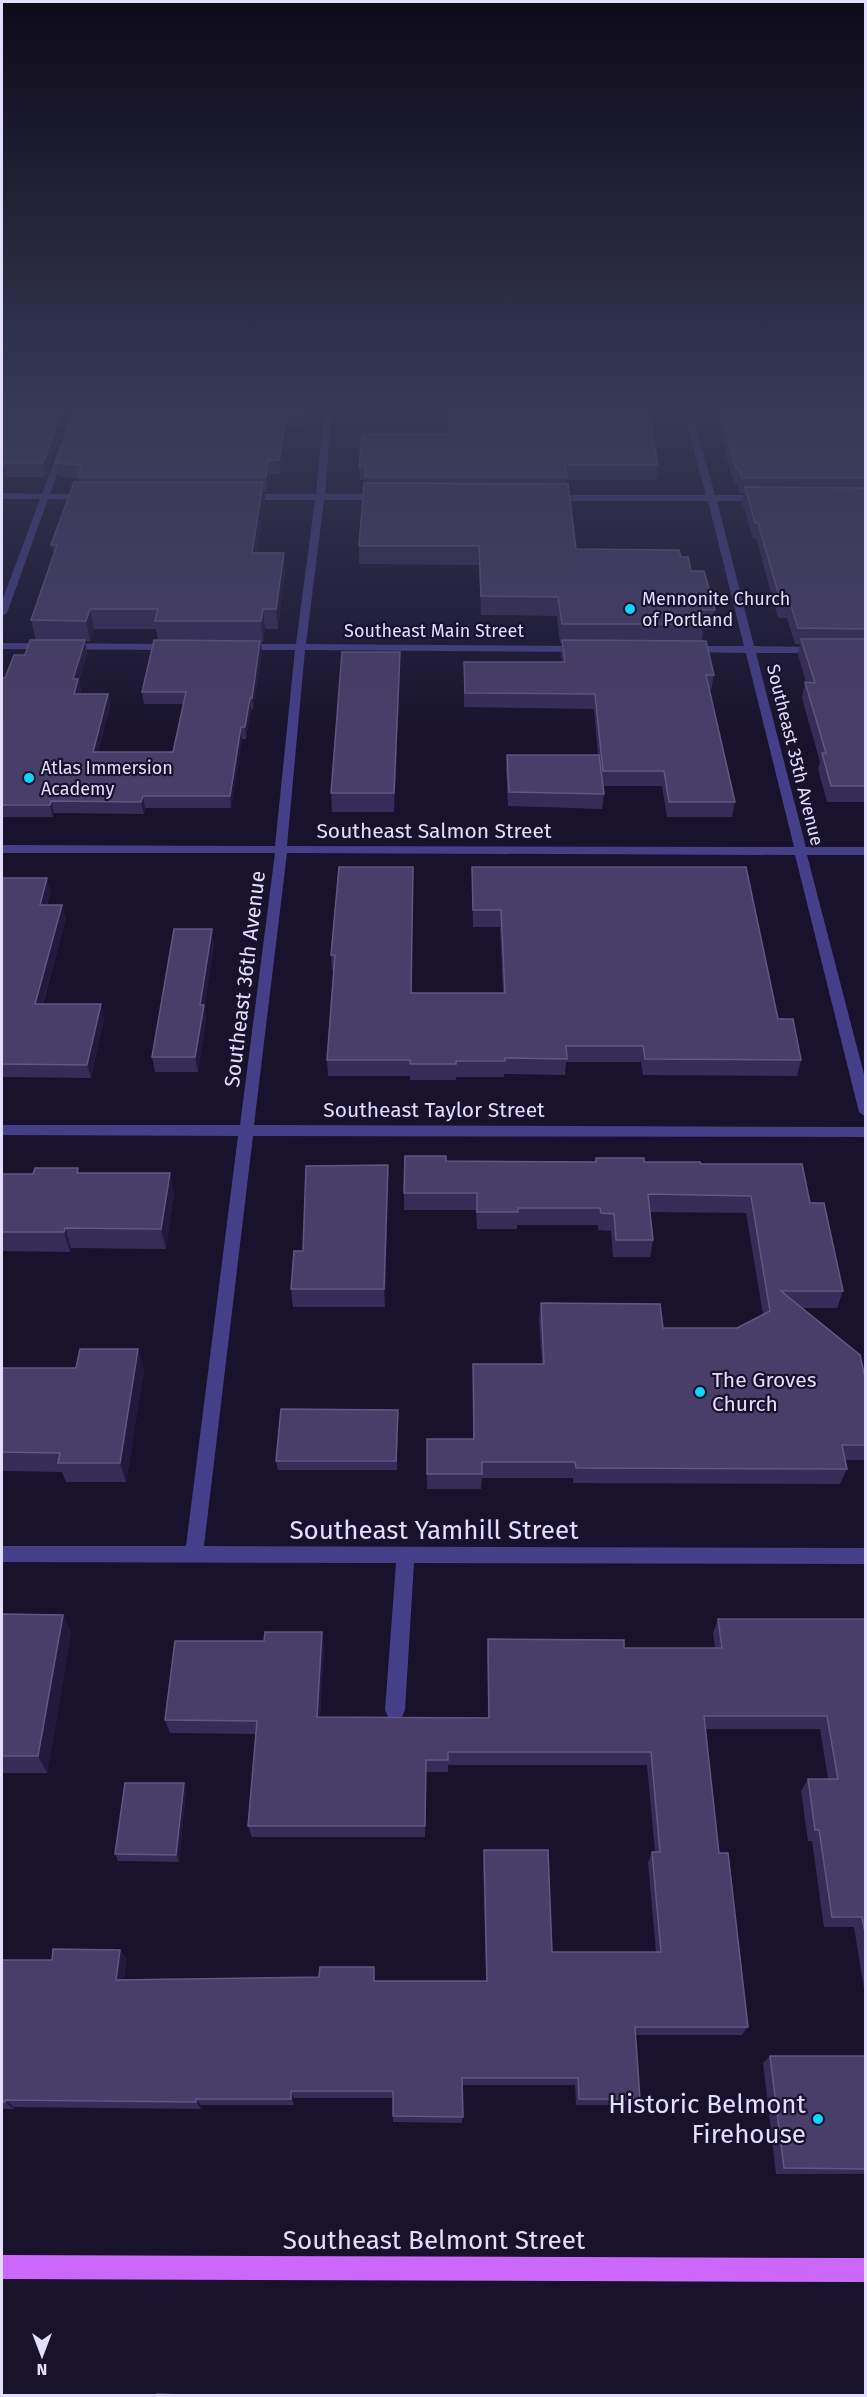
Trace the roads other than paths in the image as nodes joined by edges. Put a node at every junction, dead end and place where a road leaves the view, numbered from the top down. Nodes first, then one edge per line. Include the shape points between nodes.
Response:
1 (35, 519) edge
2 (317, 519) edge
3 (717, 519) edge
4 (2, 613) edge
5 (2, 646) edge
6 (186, 647) edge
7 (233, 647) edge
8 (302, 647) junction
9 (587, 649) edge
10 (682, 649) edge
11 (750, 650) junction
12 (831, 650) edge
13 (2, 849) edge
14 (281, 850) junction
15 (800, 851) junction
16 (866, 851) edge
17 (866, 1112) edge
18 (2, 1130) edge
19 (246, 1131) junction
20 (866, 1131) edge
21 (2, 1554) edge
22 (194, 1554) junction
23 (406, 1555) junction
24 (866, 1556) edge
25 (395, 1710) dead end
26 (2, 2267) edge
27 (866, 2270) edge

1 - 4 street
2 - 8 street, Southeast 36th Avenue
3 - 11 street, Southeast 35th Avenue
5 - 6 street
7 - 8 street, Southeast Main Street
8 - 9 street, Southeast Main Street
8 - 14 street, Southeast 36th Avenue
10 - 11 street
11 - 12 street
11 - 15 street, Southeast 35th Avenue
13 - 14 street, Southeast Salmon Street
14 - 15 street, Southeast Salmon Street
14 - 19 street, Southeast 36th Avenue
15 - 16 street, Southeast Salmon Street
15 - 17 street, Southeast 35th Avenue
18 - 19 street, Southeast Taylor Street
19 - 20 street, Southeast Taylor Street
19 - 22 street, Southeast 36th Avenue
21 - 22 street, Southeast Yamhill Street
22 - 23 street, Southeast Yamhill Street
23 - 24 street, Southeast Yamhill Street
23 - 25 street
26 - 27 main road, Southeast Belmont Street

